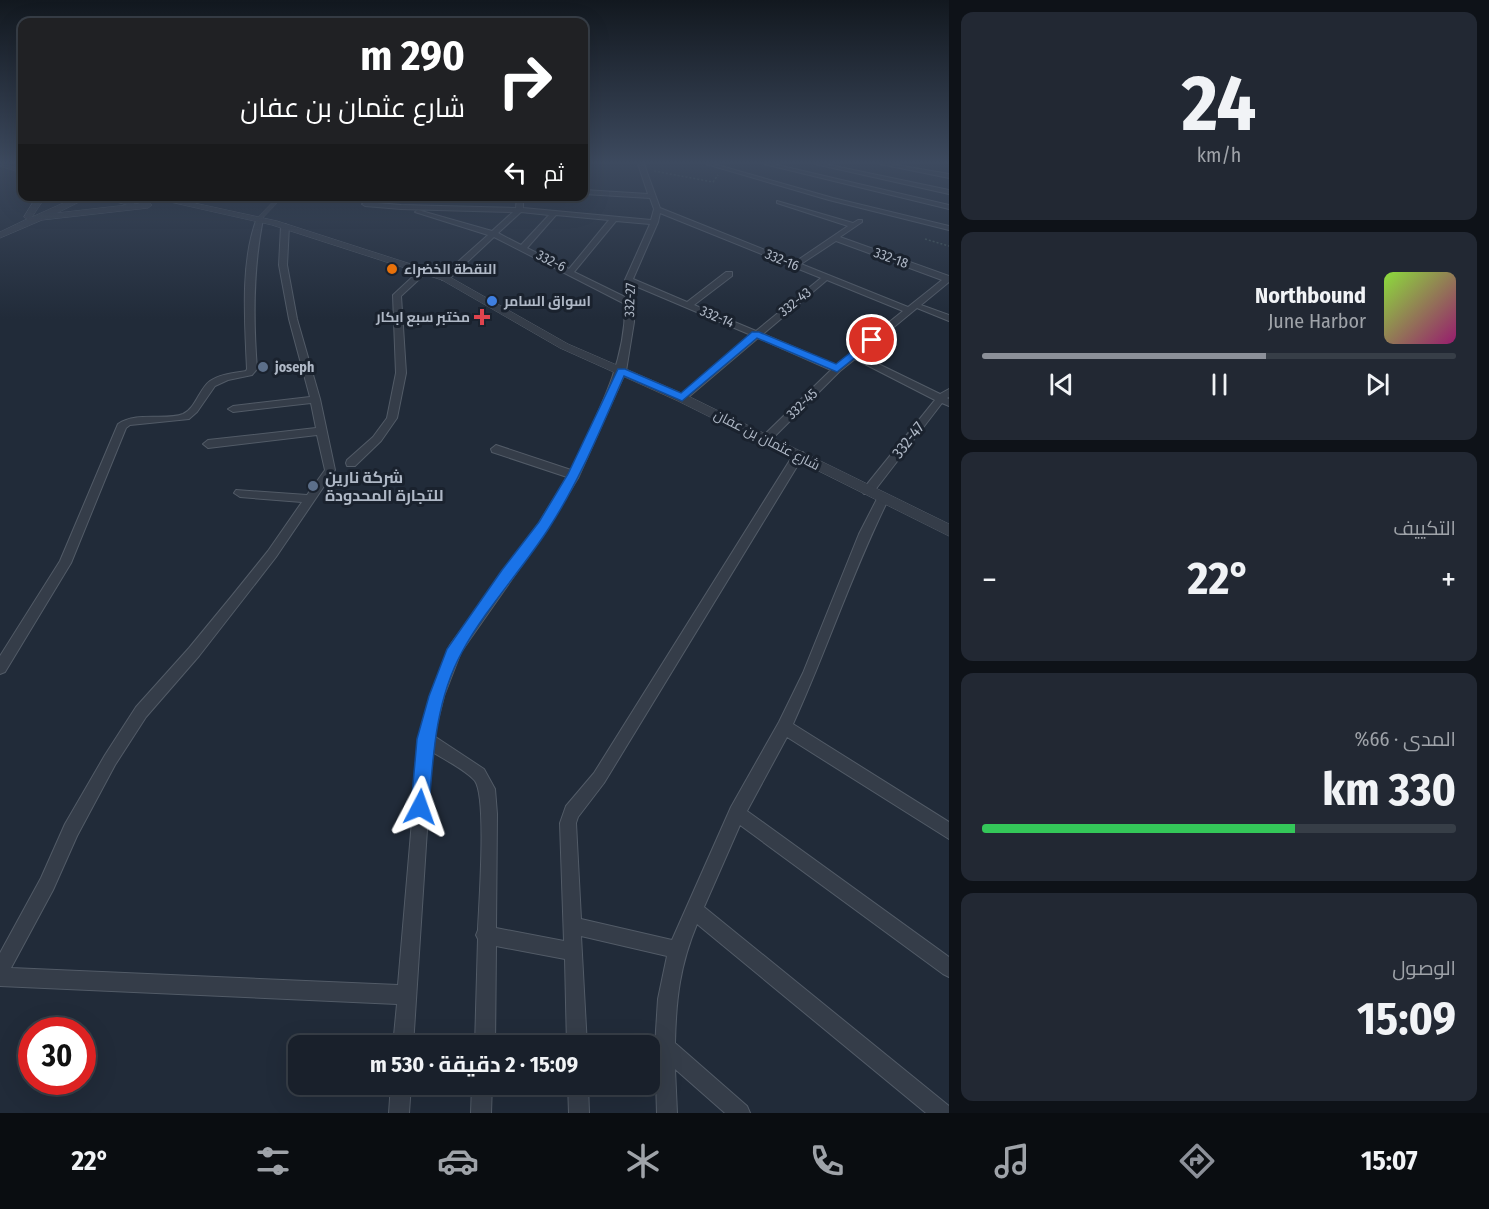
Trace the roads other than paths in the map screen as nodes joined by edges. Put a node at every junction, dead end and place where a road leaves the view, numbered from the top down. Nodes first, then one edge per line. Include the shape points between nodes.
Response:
1 (48, 216) edge
2 (242, 216) edge
3 (262, 216) edge
4 (432, 216) edge
5 (513, 216) edge
6 (552, 216) edge
7 (583, 216) edge
8 (655, 216) edge
9 (674, 216) edge
10 (830, 216) edge
11 (902, 216) edge
12 (28, 217) edge
13 (41, 217) joint
14 (614, 218) junction
15 (259, 219) junction
16 (654, 222) junction
17 (285, 226) junction
18 (949, 228) edge
19 (0, 229) edge
20 (494, 234) junction
21 (0, 235) edge
22 (835, 238) junction
23 (523, 247) junction
24 (795, 265) junction
25 (424, 271) junction
26 (571, 271) junction
27 (729, 274) dead end
28 (826, 277) junction
29 (445, 278) junction
30 (629, 280) junction
31 (947, 281) edge
32 (628, 302) junction
33 (688, 305) junction
34 (912, 308) junction
35 (949, 318) edge
36 (756, 334) junction
37 (854, 355) junction
38 (837, 369) junction
39 (621, 371) junction
40 (682, 398) junction
41 (946, 398) edge
42 (315, 399) junction
43 (232, 409) dead end
44 (320, 431) junction
45 (766, 439) junction
46 (208, 444) dead end
47 (496, 448) dead end
48 (799, 455) junction
49 (351, 463) dead end
50 (574, 475) junction
51 (868, 490) junction
52 (240, 493) dead end
53 (310, 498) junction
54 (883, 498) junction
55 (949, 530) edge
56 (0, 668) edge
57 (784, 728) junction
58 (426, 739) junction
59 (737, 813) junction
60 (949, 831) edge
61 (694, 910) junction
62 (571, 925) junction
63 (485, 935) junction
64 (677, 950) junction
65 (572, 951) junction
66 (949, 968) edge
67 (0, 971) edge
68 (0, 977) edge
69 (406, 995) junction
70 (404, 1035) edge
71 (485, 1035) edge
72 (576, 1035) edge
73 (665, 1047) junction
74 (400, 1095) edge
75 (482, 1095) edge
76 (578, 1095) edge
77 (399, 1113) edge
78 (481, 1113) edge
79 (579, 1113) edge
80 (667, 1113) edge
81 (740, 1113) edge
82 (942, 1113) edge

1 - 13 street
2 - 15 street, شارع عثمان بن عفان
3 - 15 lane
4 - 20 street, 332-6
5 - 20 street
6 - 23 street
7 - 14 street
8 - 16 street, 332-27
9 - 24 street, 332-16
10 - 22 street via 856,223
11 - 18 street
12 - 19 street
13 - 21 street
14 - 16 street
14 - 26 street
15 - 17 street, شارع عثمان بن عفان
15 - 56 street via 251,257 248,312 252,369 211,385 185,417 128,422 122,426 65,563
16 - 30 street, 332-27
17 - 25 street, شارع عثمان بن عفان
17 - 42 street via 284,265 293,318
20 - 23 street, 332-6
20 - 29 street
22 - 24 street
22 - 31 street, 332-18
23 - 26 street, 332-6
24 - 28 street, 332-16
25 - 29 street, شارع عثمان بن عفان
25 - 49 street via 396,295 401,373 392,418 377,439
26 - 32 street, 332-6
27 - 33 street
28 - 34 street, 332-16
28 - 36 street, 332-43
29 - 39 street, شارع عثمان بن عفان via 544,336
30 - 32 street, 332-27
30 - 33 street, 332-14
31 - 34 street, 332-45
32 - 39 street, 332-27 via 630,322
33 - 36 street, 332-14
34 - 35 street, 332-16
34 - 37 street, 332-45
36 - 38 street, 332-14
36 - 40 street, 332-43
37 - 38 street, 332-45
37 - 41 street
38 - 45 street, 332-45
39 - 40 street, شارع عثمان بن عفان
39 - 50 street, 332-27
40 - 45 street, شارع عثمان بن عفان
41 - 51 street, 332-47
42 - 43 street
42 - 44 street
44 - 46 street
44 - 53 street via 330,470
45 - 48 street, شارع عثمان بن عفان
47 - 50 street
48 - 51 street, شارع عثمان بن عفان
48 - 62 street via 599,777 572,812 568,823
50 - 58 street, 332-27 via 543,526 455,649
51 - 54 street, شارع عثمان بن عفان
52 - 53 street
53 - 67 street via 228,610 141,712 71,830
54 - 55 street, شارع عثمان بن عفان
54 - 57 street
57 - 59 street
57 - 60 street
58 - 63 street via 479,774 487,789
58 - 69 street, 332-27
59 - 61 street
59 - 66 street
61 - 64 street
61 - 82 street
62 - 64 street
62 - 65 street
63 - 65 street
63 - 71 street
64 - 73 street via 667,999
65 - 72 street
68 - 69 street
69 - 70 street, 332-27
73 - 80 street
73 - 81 street
74 - 77 street
75 - 78 street
76 - 79 street

